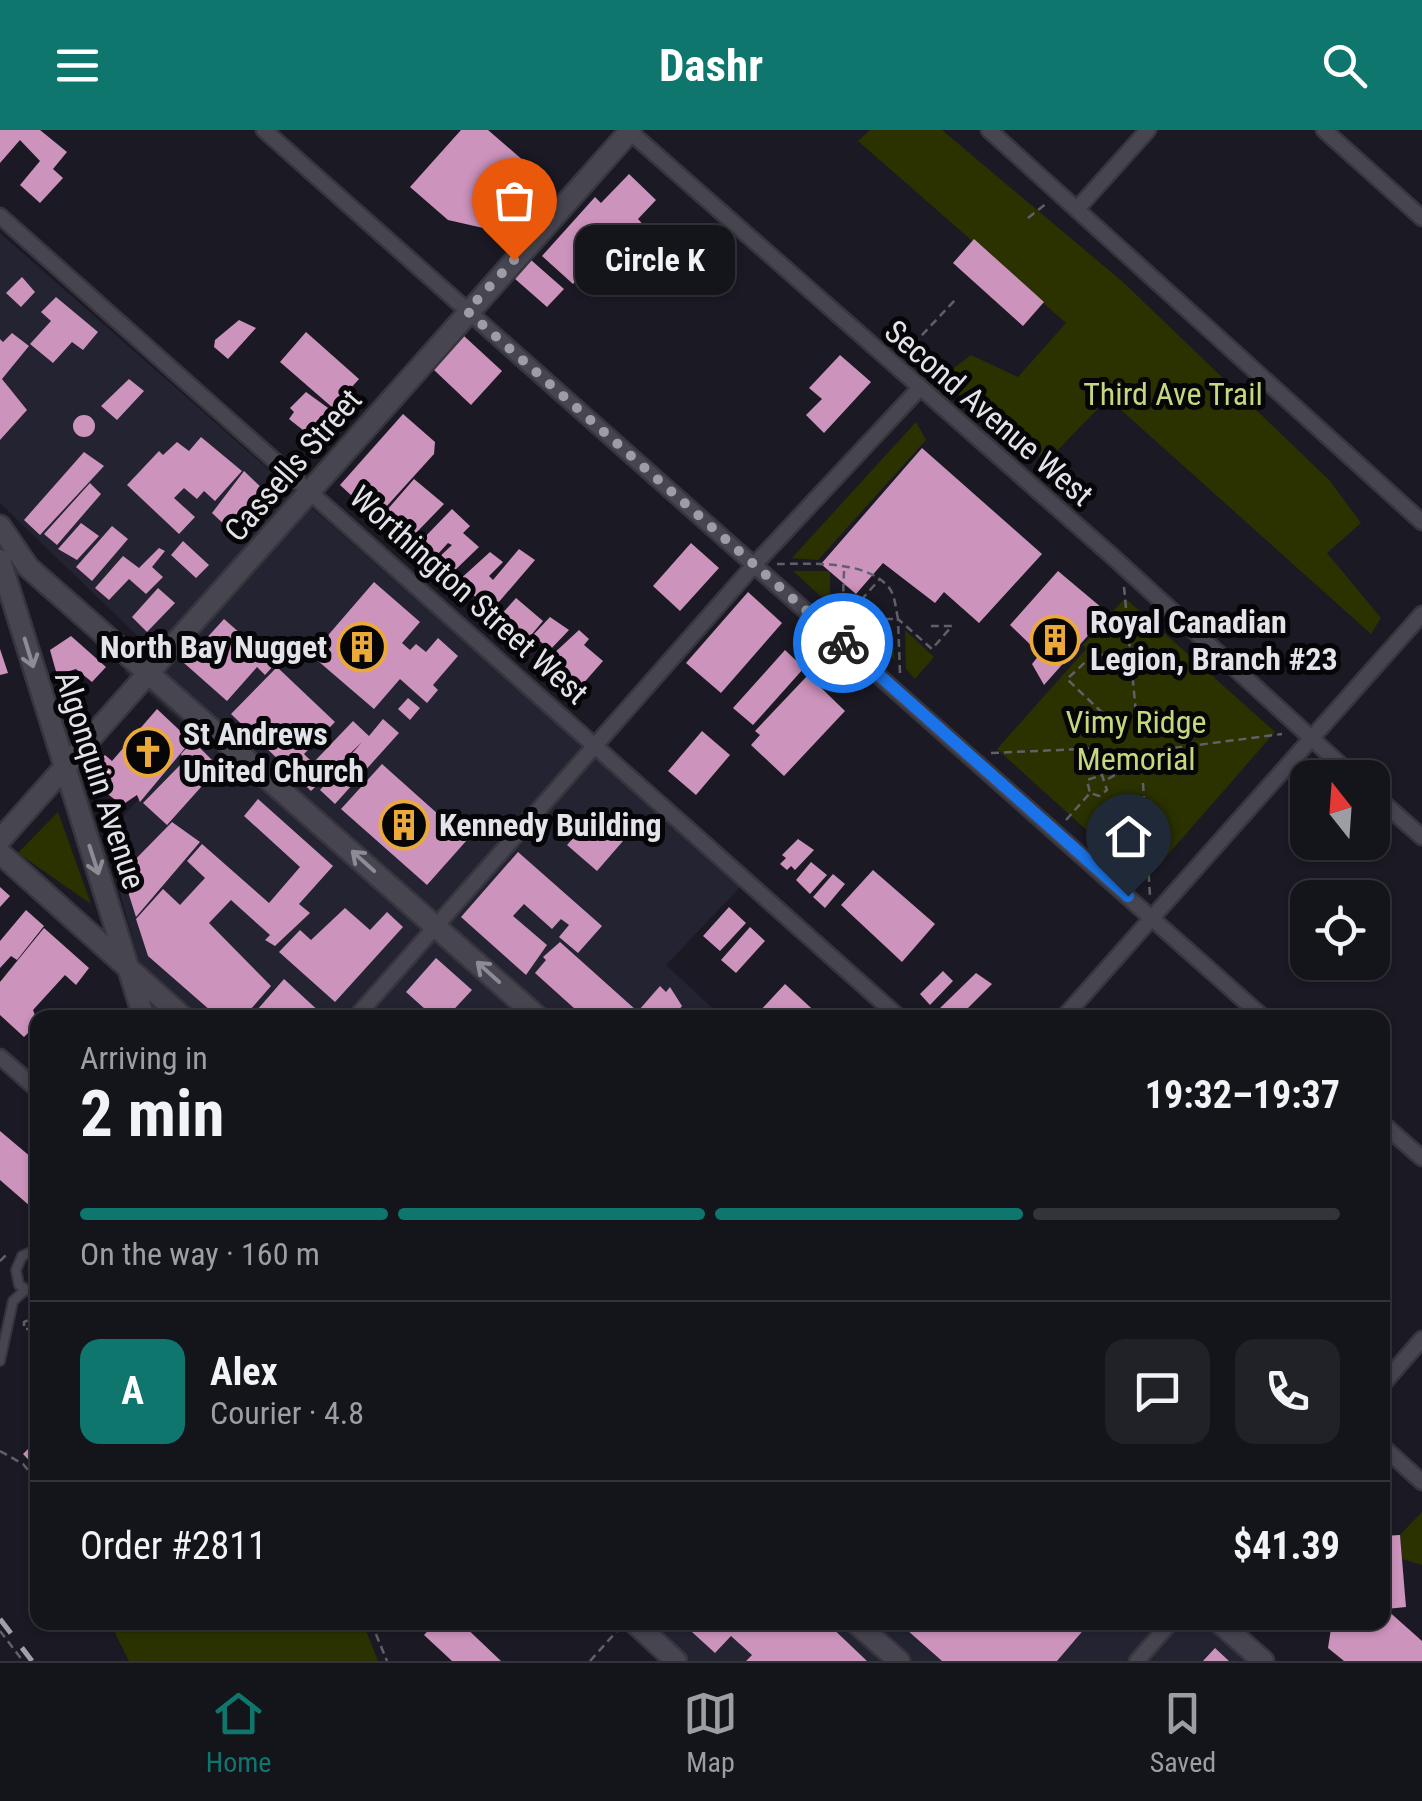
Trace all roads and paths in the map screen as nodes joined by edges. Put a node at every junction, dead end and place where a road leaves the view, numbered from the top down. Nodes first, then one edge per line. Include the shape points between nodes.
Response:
1 (264, 130) edge
2 (990, 130) edge
3 (1148, 130) edge
4 (1324, 130) edge
5 (630, 131) edge
6 (1059, 193) junction
7 (1077, 209) junction
8 (0, 216) edge
9 (1028, 218) dead end
10 (1422, 218) edge
11 (957, 298) dead end
12 (467, 311) junction
13 (892, 366) junction
14 (918, 390) junction
15 (310, 492) junction
16 (1422, 522) edge
17 (0, 526) edge
18 (0, 560) edge
19 (755, 564) junction
20 (1122, 566) junction
21 (845, 569) junction
22 (879, 580) junction
23 (854, 608) junction
24 (1422, 614) edge
25 (898, 619) junction
26 (931, 626) dead end
27 (831, 633) junction
28 (1129, 652) junction
29 (150, 672) junction
30 (901, 695) junction
31 (1136, 713) dead end
32 (1112, 722) dead end
33 (1311, 739) junction
34 (597, 745) junction
35 (1104, 748) dead end
36 (1174, 748) dead end
37 (968, 754) junction
38 (1335, 760) edge
39 (64, 768) junction
40 (1120, 772) dead end
41 (1106, 780) junction
42 (1143, 782) dead end
43 (1090, 794) junction
44 (1390, 809) edge
45 (1056, 832) junction
46 (1422, 837) edge
47 (0, 840) edge
48 (0, 853) edge
49 (1152, 917) junction
50 (436, 926) junction
51 (128, 966) junction
52 (142, 1010) edge
53 (175, 1010) edge
54 (362, 1010) edge
55 (530, 1010) edge
56 (891, 1010) edge
57 (1070, 1010) edge
58 (1255, 1010) edge
59 (0, 1056) edge
60 (30, 1083) edge
61 (1390, 1130) edge
62 (1422, 1158) edge
63 (30, 1254) edge
64 (24, 1291) junction
65 (30, 1293) edge
66 (1422, 1338) edge
67 (0, 1362) edge
68 (1390, 1375) edge
69 (0, 1451) edge
70 (1390, 1453) edge
71 (30, 1473) edge
72 (1422, 1482) edge
73 (374, 1630) edge
74 (617, 1630) edge
75 (643, 1630) edge
76 (863, 1630) edge
77 (1165, 1630) edge
78 (1228, 1630) edge
79 (0, 1632) edge
80 (22, 1661) edge
81 (387, 1661) edge
82 (590, 1661) edge
83 (676, 1661) edge
84 (899, 1661) edge
85 (1137, 1661) edge
86 (1263, 1661) edge

1 - 12 street
2 - 6 street
3 - 7 street
4 - 10 street
5 - 12 main road, Cassells Street
5 - 13 street, Second Avenue West
6 - 7 street
6 - 9 path
7 - 16 street
8 - 15 street, Worthington Street West
11 - 13 path
12 - 15 main road, Cassells Street
12 - 19 street
13 - 14 street, Second Avenue West
14 - 19 street
14 - 20 street, Second Avenue West
15 - 29 main road, Cassells Street
15 - 34 street, Worthington Street West
17 - 29 main road via 28,567
18 -> 39 main road, Algonquin Avenue
19 - 21 path
19 - 27 street
19 - 34 street
20 - 28 path
20 - 33 street, Second Avenue West
21 - 22 path
21 - 23 path via 842,598
22 - 23 path
22 - 25 path via 890,588
23 - 25 path via 876,619
23 - 27 path
24 - 33 street
25 - 26 path via 932,648 952,626
25 - 30 path
27 - 30 street
28 - 31 path
28 - 32 path via 1092,656 1066,679
29 - 39 main road, Cassells Street
50 -> 29 main road
30 - 37 street
33 - 36 path via 1276,733
33 - 38 street, Second Avenue West
33 - 49 street
34 - 50 street
34 - 56 street, Worthington Street West
35 - 37 path
37 - 45 street
39 - 47 main road, Cassells Street
39 -> 51 main road, Algonquin Avenue
40 - 41 path
41 - 43 path via 1104,794
41 - 43 path via 1090,777
42 - 49 path
43 - 45 path
44 - 46 street
45 - 49 street
48 - 51 main road
49 - 57 street
49 - 58 street
50 - 54 street
55 -> 50 main road
51 - 52 main road, Algonquin Avenue
51 - 53 main road
59 - 60 street
61 - 62 street
63 - 64 lane via 18,1262 16,1278
64 - 65 lane
64 - 67 lane via 12,1301
66 - 68 street
69 - 71 path
70 - 72 street
73 - 81 path
74 - 82 path
75 - 83 main road
76 - 84 main road
77 - 85 street
78 - 86 main road
79 - 80 path

